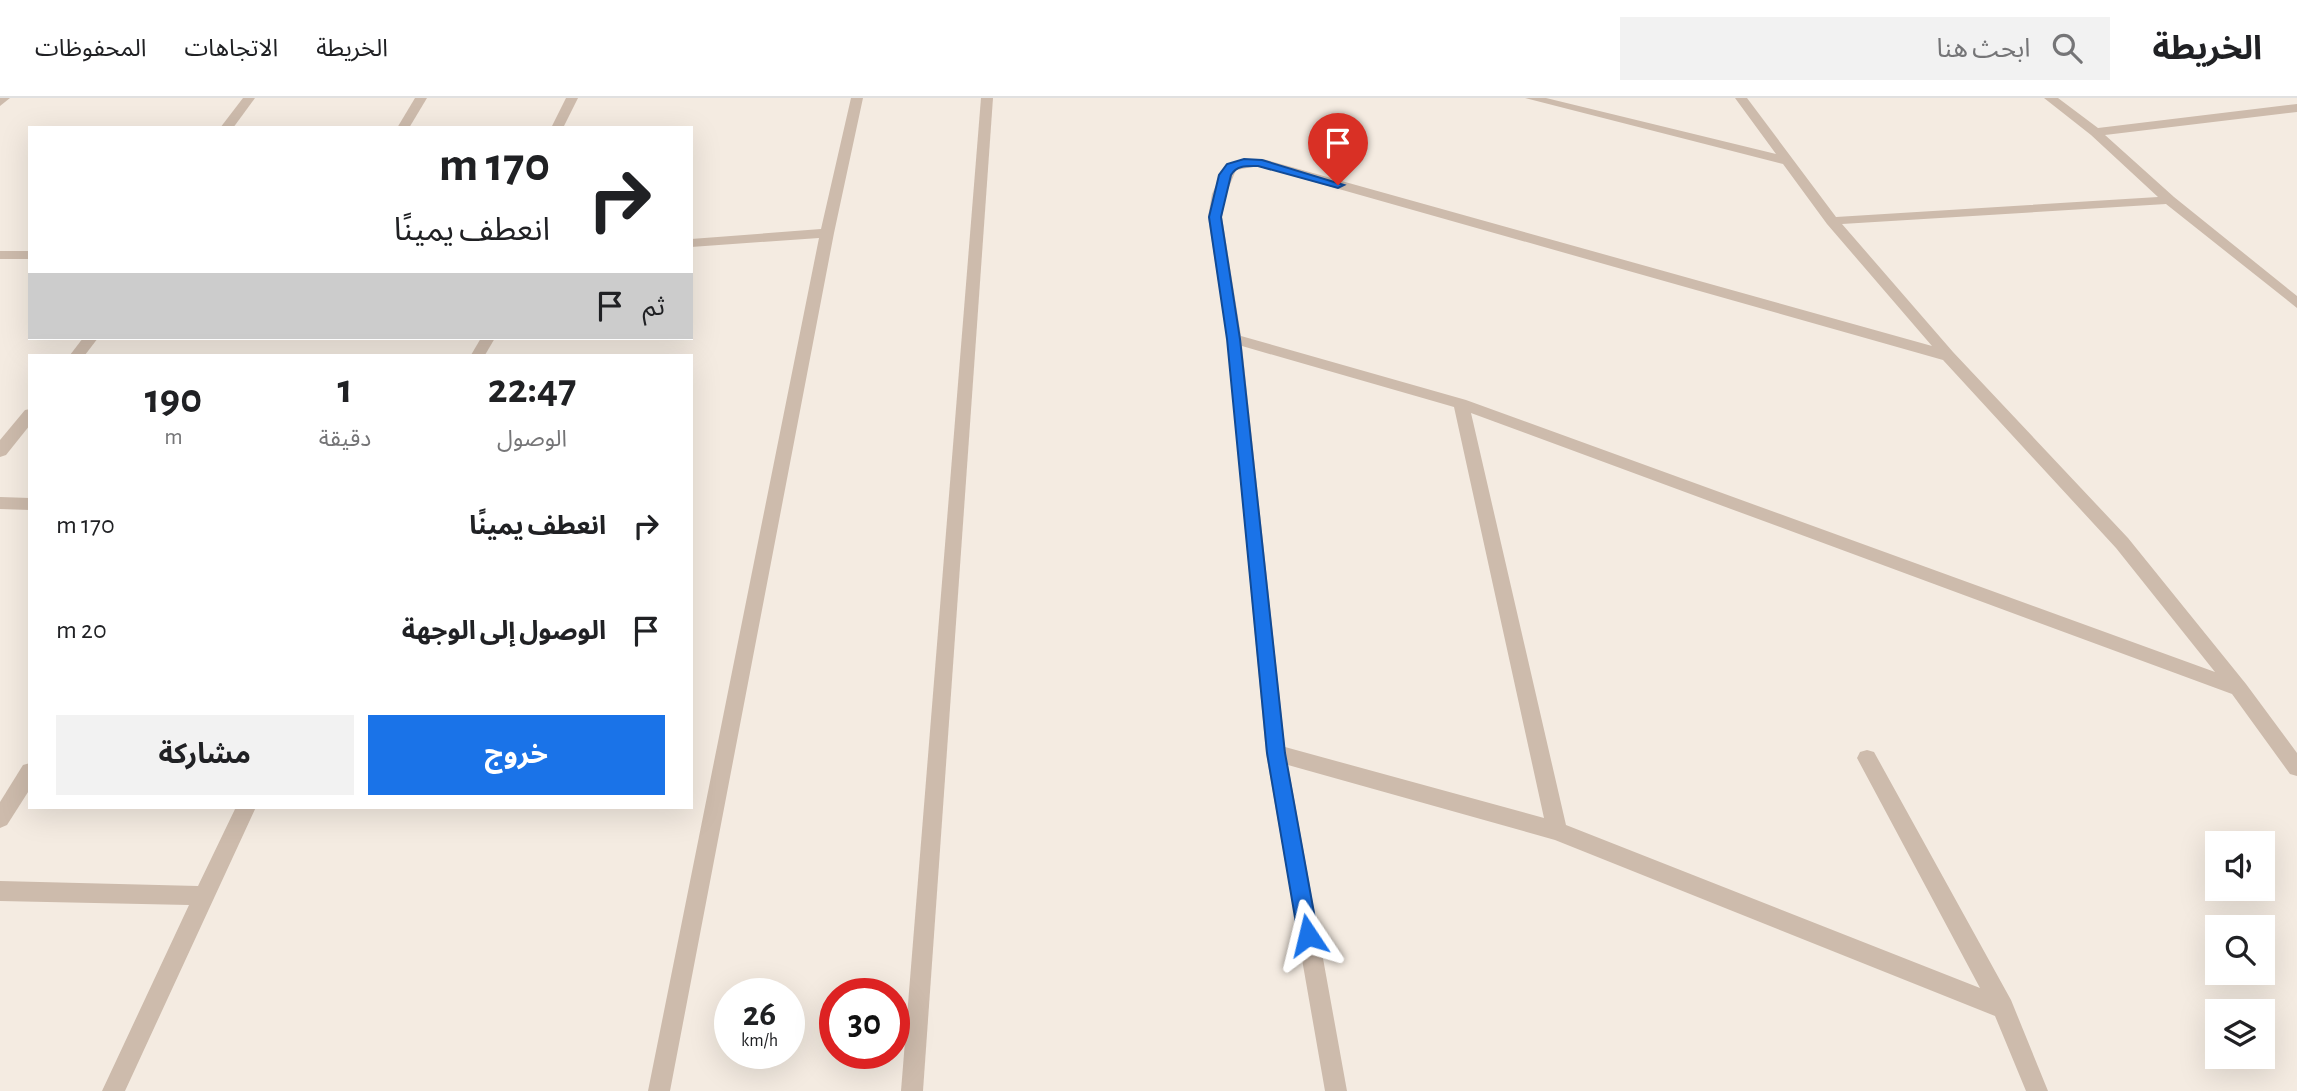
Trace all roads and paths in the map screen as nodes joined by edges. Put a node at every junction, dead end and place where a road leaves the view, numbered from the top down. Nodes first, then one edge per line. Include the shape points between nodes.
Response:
1 (249, 98) edge
2 (421, 98) edge
3 (572, 98) edge
4 (857, 98) edge
5 (987, 98) edge
6 (1531, 98) edge
7 (1741, 98) edge
8 (2050, 98) edge
9 (2297, 108) edge
10 (228, 126) edge
11 (404, 126) edge
12 (558, 126) edge
13 (2095, 132) junction
14 (1788, 161) junction
15 (2169, 200) junction
16 (1832, 221) junction
17 (827, 233) junction
18 (693, 243) edge
19 (0, 255) edge
20 (28, 255) edge
21 (2297, 303) edge
22 (1234, 339) junction
23 (89, 340) edge
24 (78, 354) edge
25 (1948, 356) junction
26 (1461, 404) junction
27 (28, 416) edge
28 (0, 451) edge
29 (0, 503) edge
30 (28, 504) edge
31 (2239, 689) junction
32 (1276, 753) junction
33 (1867, 758) dead end
34 (2297, 768) edge
35 (28, 774) edge
36 (245, 809) edge
37 (0, 819) edge
38 (1557, 831) junction
39 (0, 891) edge
40 (206, 896) junction
41 (2003, 1008) junction
42 (113, 1091) edge
43 (659, 1091) edge
44 (912, 1091) edge
45 (1336, 1091) edge
46 (2037, 1091) edge

1 - 10 street
2 - 11 street
3 - 12 street
4 - 17 street
5 - 44 street
6 - 14 street
7 - 14 street
8 - 13 street
9 - 13 street
13 - 15 street
14 - 16 street
15 - 16 street
15 - 21 street
16 - 25 street
17 - 18 street
17 - 43 street
19 - 20 street
22 - 25 street via 1215,217 1231,167 1258,162
22 - 26 street
22 - 32 street
23 - 24 street
25 - 31 street via 2122,543
26 - 31 street
26 - 38 street
27 - 28 street
29 - 30 street
31 - 34 street
32 - 38 street
32 - 45 street
33 - 41 street
35 - 37 street
36 - 40 street
38 - 41 street
39 - 40 street
40 - 42 street
41 - 46 street

